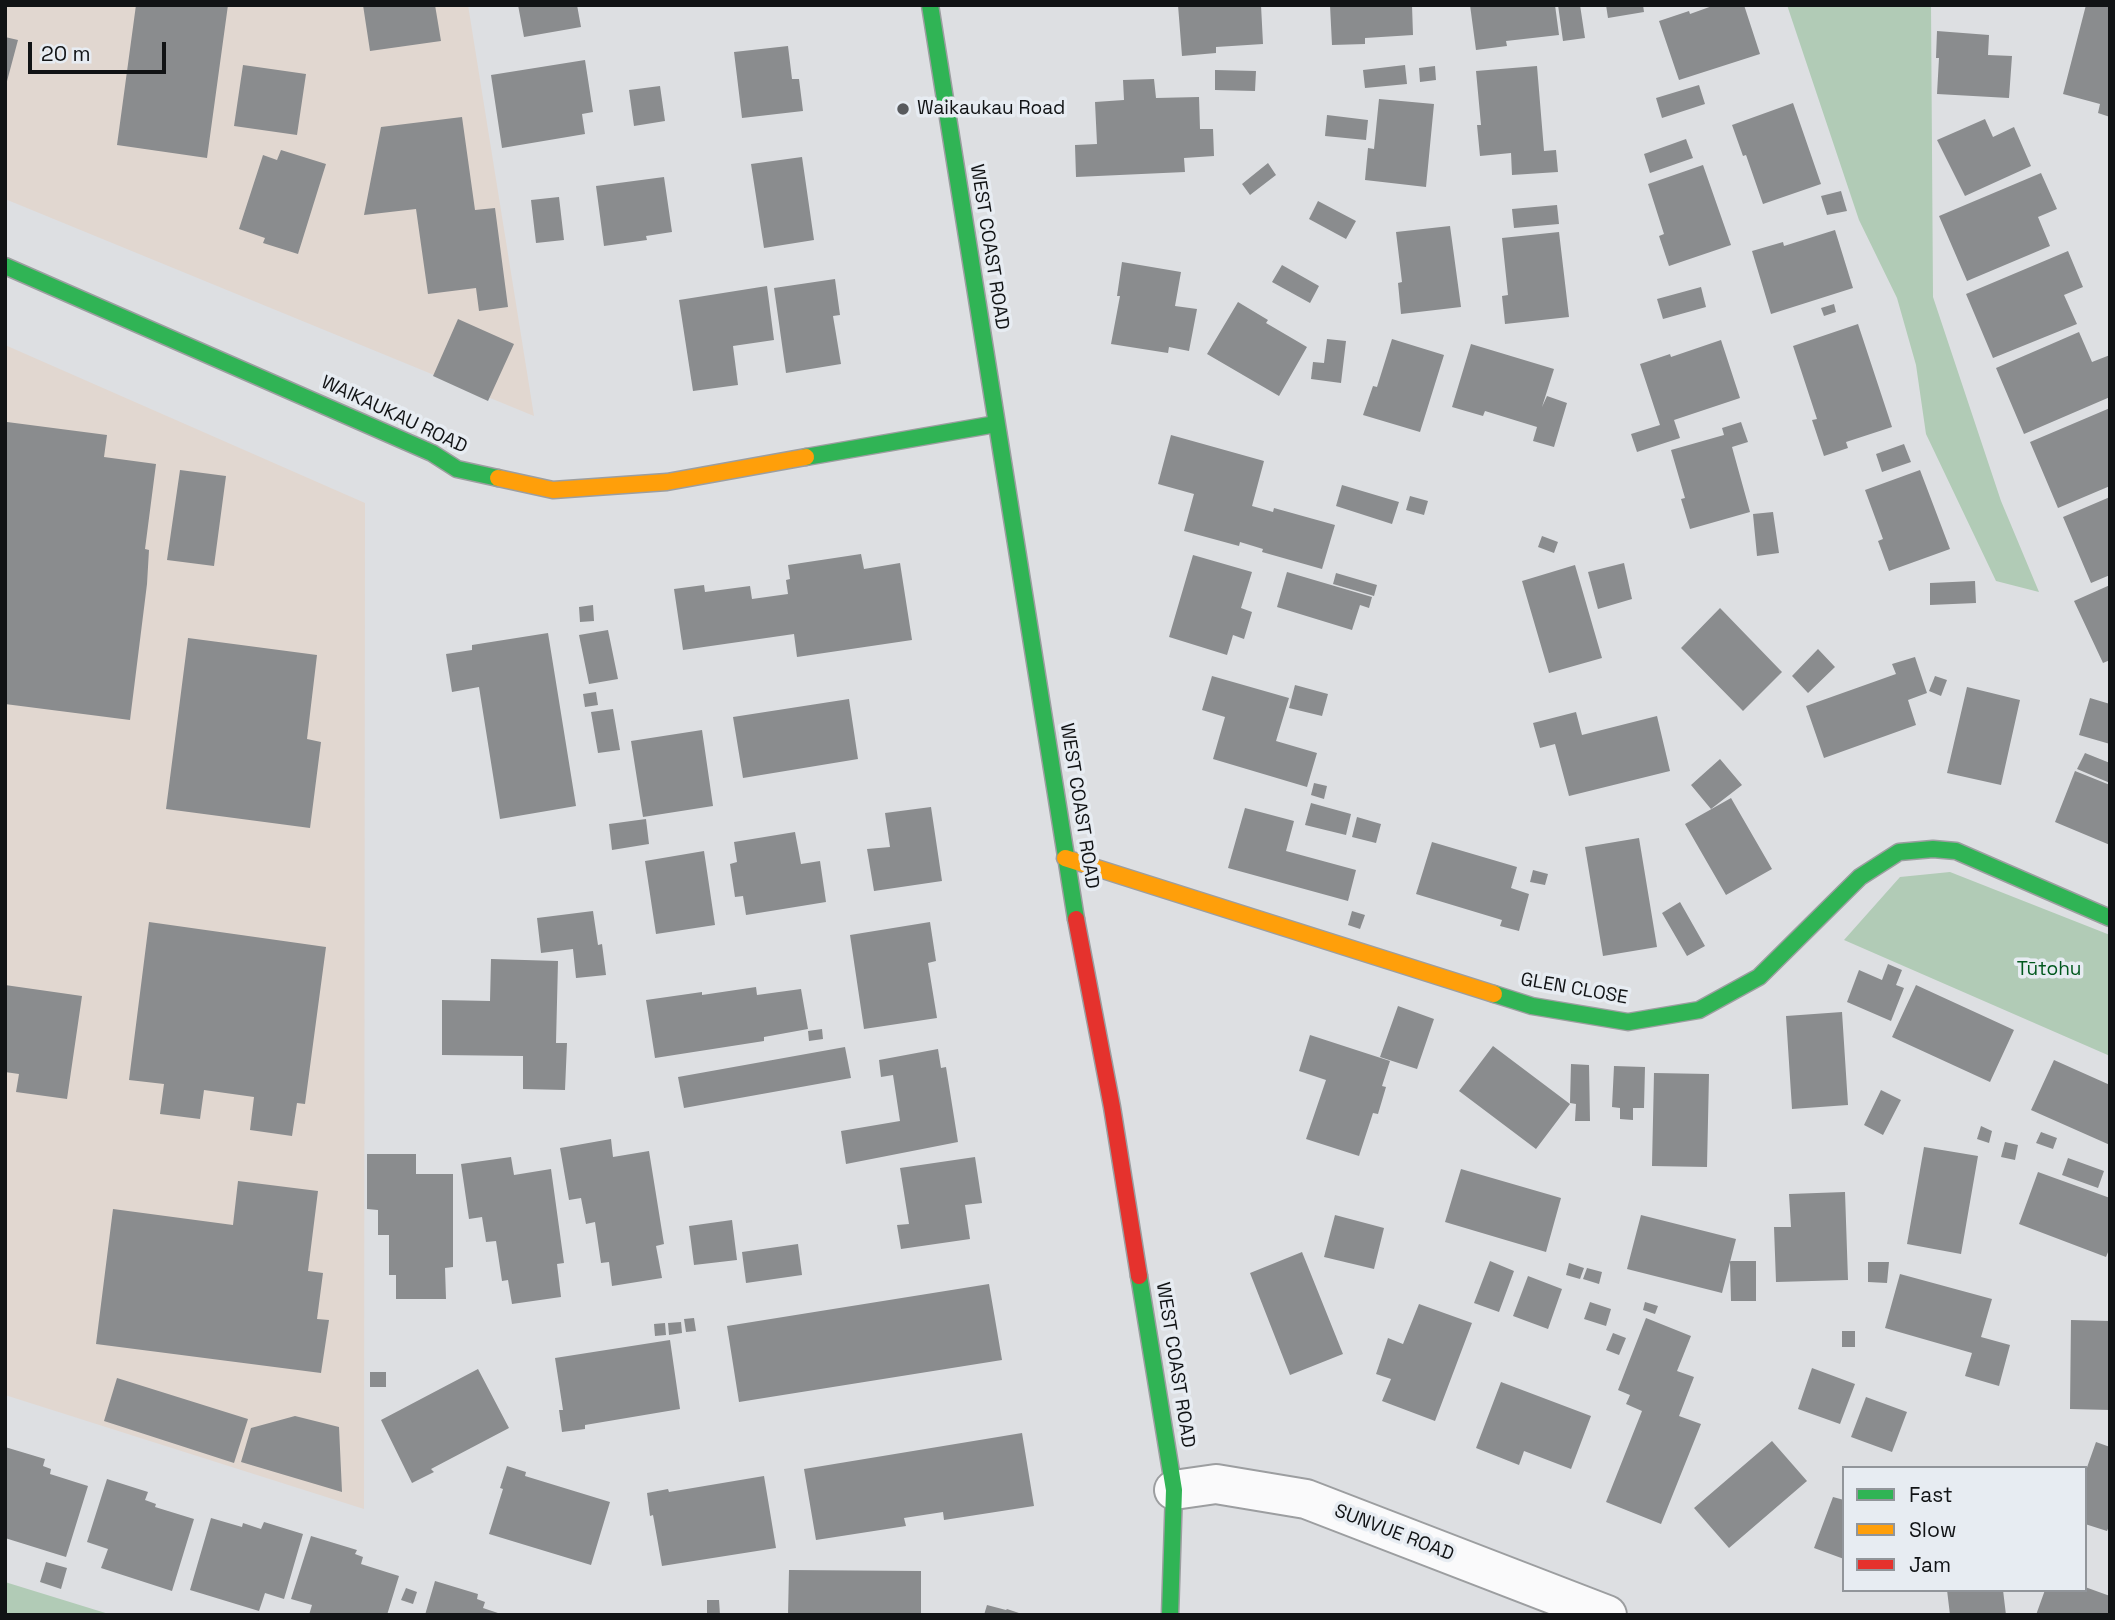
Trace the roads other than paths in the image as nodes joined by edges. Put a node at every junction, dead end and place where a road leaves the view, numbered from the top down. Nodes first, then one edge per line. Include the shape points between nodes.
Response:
1 (930, 5) edge
2 (5, 266) edge
3 (996, 424) junction
4 (1065, 858) junction
5 (2110, 918) edge
6 (1174, 1490) junction
7 (1170, 1615) edge
8 (1607, 1615) edge

1 - 3 street, WEST COAST ROAD
2 - 3 street, WAIKAUKAU ROAD via 432,453 457,469 553,490 667,482
3 - 4 street, WEST COAST ROAD
4 - 5 street, GLEN CLOSE via 1532,1006 1628,1022 1699,1010 1759,976 1860,877 1899,852 1956,850
4 - 6 street, WEST COAST ROAD via 1112,1107
6 - 7 street, WEST COAST ROAD
6 - 8 street, SUNVUE ROAD via 1216,1484 1306,1499

